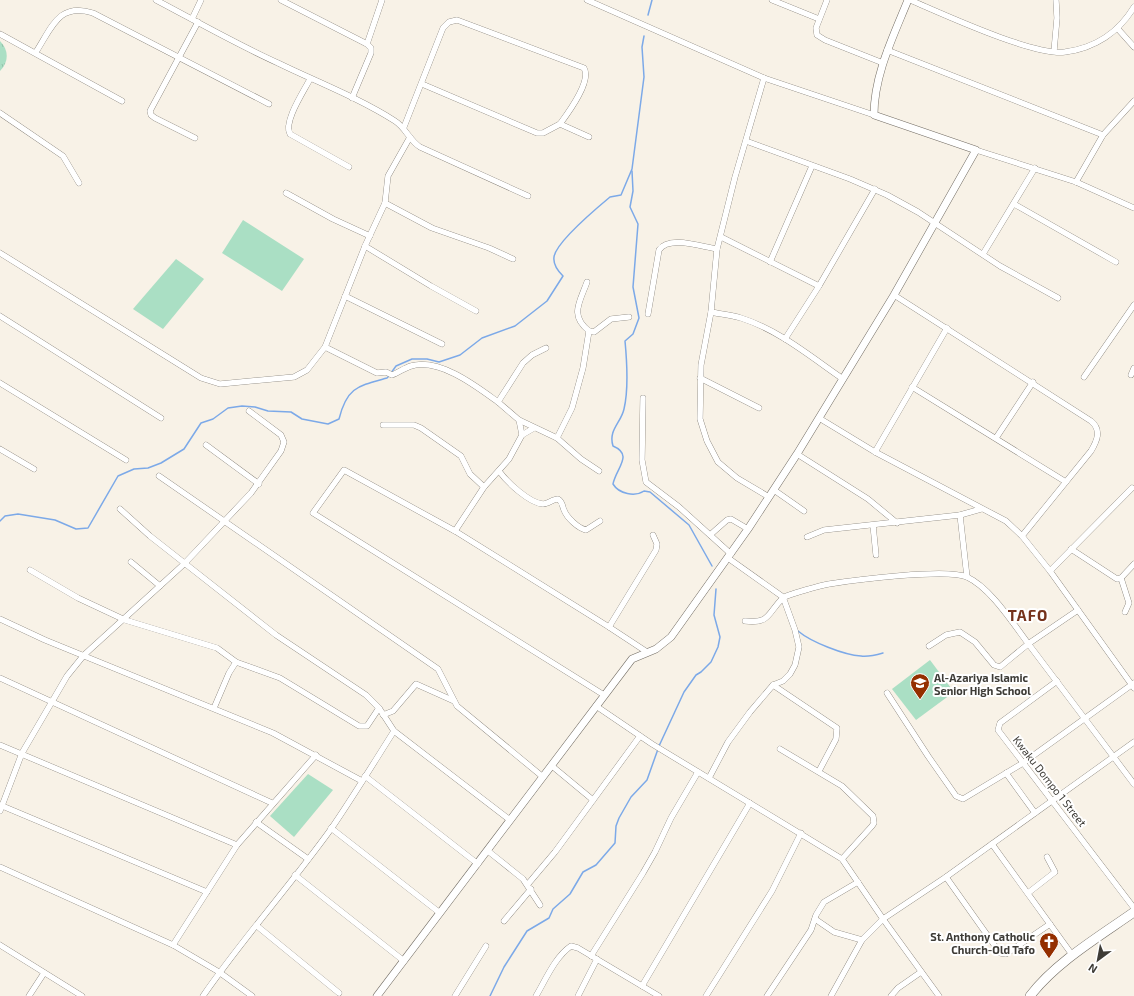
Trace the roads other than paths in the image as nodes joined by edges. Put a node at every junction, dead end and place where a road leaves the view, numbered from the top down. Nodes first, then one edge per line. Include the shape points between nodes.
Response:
1 (156, 0) edge
2 (201, 0) edge
3 (281, 0) edge
4 (382, 0) edge
5 (587, 0) edge
6 (772, 0) edge
7 (827, 0) edge
8 (909, 0) edge
9 (1056, 0) edge
10 (1134, 7) edge
11 (195, 20) junction
12 (819, 20) junction
13 (1118, 29) junction
14 (0, 34) edge
15 (367, 44) junction
16 (1134, 47) edge
17 (887, 50) junction
18 (1054, 51) junction
19 (36, 52) junction
20 (180, 57) junction
21 (883, 63) junction
22 (310, 78) junction
23 (764, 78) junction
24 (422, 84) junction
25 (352, 98) junction
26 (122, 101) dead end
27 (1134, 101) edge
28 (269, 104) dead end
29 (0, 113) edge
30 (874, 115) junction
31 (560, 124) junction
32 (404, 127) junction
33 (1103, 135) junction
34 (410, 137) junction
35 (589, 137) dead end
36 (195, 138) dead end
37 (746, 141) junction
38 (976, 150) junction
39 (812, 166) junction
40 (348, 167) dead end
41 (1035, 168) junction
42 (1076, 182) junction
43 (79, 183) dead end
44 (875, 189) junction
45 (286, 193) dead end
46 (528, 196) dead end
47 (385, 203) junction
48 (1014, 204) junction
49 (1133, 206) edge
50 (935, 223) junction
51 (370, 236) junction
52 (721, 237) junction
53 (365, 246) junction
54 (717, 249) junction
55 (0, 253) edge
56 (983, 254) junction
57 (513, 259) dead end
58 (770, 262) junction
59 (1116, 262) dead end
60 (587, 282) dead end
61 (819, 286) junction
62 (894, 295) junction
63 (345, 296) junction
64 (1058, 298) dead end
65 (1134, 305) edge
66 (476, 311) dead end
67 (710, 312) junction
68 (648, 314) dead end
69 (0, 316) edge
70 (629, 316) dead end
71 (947, 328) junction
72 (589, 331) junction
73 (785, 339) junction
74 (442, 344) dead end
75 (324, 347) junction
76 (546, 348) dead end
77 (1134, 368) edge
78 (1131, 374) dead end
79 (1084, 377) dead end
80 (700, 378) junction
81 (843, 379) junction
82 (1033, 382) junction
83 (0, 383) edge
84 (912, 387) junction
85 (643, 398) dead end
86 (498, 402) junction
87 (759, 408) dead end
88 (249, 411) dead end
89 (161, 418) dead end
90 (819, 418) junction
91 (519, 420) junction
92 (383, 426) dead end
93 (534, 428) junction
94 (522, 435) junction
95 (557, 438) junction
96 (996, 438) junction
97 (206, 445) dead end
98 (0, 449) edge
99 (876, 452) junction
100 (797, 454) junction
101 (126, 460) dead end
102 (34, 469) dead end
103 (599, 471) dead end
104 (499, 472) junction
105 (159, 476) dead end
106 (1066, 482) junction
107 (258, 484) junction
108 (484, 487) junction
109 (1132, 488) dead end
110 (774, 490) junction
111 (769, 497) junction
112 (981, 509) junction
113 (120, 510) dead end
114 (804, 511) dead end
115 (960, 515) junction
116 (600, 521) dead end
117 (224, 522) junction
118 (897, 523) junction
119 (873, 525) junction
120 (748, 528) junction
121 (455, 531) junction
122 (653, 535) dead end
123 (710, 535) junction
124 (1022, 536) junction
125 (807, 538) dead end
126 (1071, 549) junction
127 (876, 555) dead end
128 (730, 556) junction
129 (131, 562) dead end
130 (184, 564) junction
131 (1134, 564) edge
132 (30, 570) dead end
133 (1050, 572) junction
134 (967, 577) junction
135 (1121, 578) junction
136 (160, 586) junction
137 (783, 597) junction
138 (1078, 610) junction
139 (1125, 612) dead end
140 (0, 619) edge
141 (125, 620) junction
142 (745, 621) dead end
143 (610, 627) junction
144 (1028, 644) junction
145 (929, 646) dead end
146 (647, 652) junction
147 (84, 655) junction
148 (236, 662) junction
149 (0, 678) edge
150 (1057, 681) junction
151 (773, 685) junction
152 (1133, 685) edge
153 (887, 693) dead end
154 (604, 695) junction
155 (454, 701) junction
156 (51, 703) junction
157 (596, 706) junction
158 (214, 708) junction
159 (378, 708) junction
160 (383, 715) junction
161 (1086, 718) junction
162 (394, 731) junction
163 (640, 736) junction
164 (1134, 742) edge
165 (0, 744) edge
166 (780, 749) dead end
167 (22, 753) junction
168 (316, 755) junction
169 (1114, 757) junction
170 (1023, 763) junction
171 (552, 766) junction
172 (818, 771) junction
173 (698, 772) junction
174 (1006, 774) junction
175 (543, 777) junction
176 (363, 778) junction
177 (709, 778) junction
178 (1134, 784) edge
179 (593, 800) junction
180 (1053, 800) junction
181 (272, 803) junction
182 (750, 803) junction
183 (1, 808) edge
184 (1035, 813) junction
185 (510, 820) junction
186 (256, 822) junction
187 (331, 828) junction
188 (801, 833) junction
189 (992, 844) junction
190 (237, 845) junction
191 (488, 851) junction
192 (1047, 857) dead end
193 (308, 859) junction
194 (842, 859) junction
195 (478, 864) junction
196 (0, 867) edge
197 (296, 875) junction
198 (946, 877) junction
199 (858, 882) junction
200 (530, 887) junction
201 (207, 892) junction
202 (1028, 893) junction
203 (540, 905) dead end
204 (440, 913) junction
205 (1133, 913) edge
206 (815, 919) junction
207 (883, 919) junction
208 (504, 921) dead end
209 (1050, 924) junction
210 (257, 926) junction
211 (862, 940) junction
212 (0, 945) edge
213 (173, 945) junction
214 (486, 946) dead end
215 (591, 956) junction
216 (1073, 956) junction
217 (597, 959) junction
218 (404, 961) junction
219 (219, 972) junction
220 (921, 972) junction
221 (44, 973) junction
222 (642, 986) junction
223 (340, 993) dead end
224 (833, 995) edge
225 (29, 996) edge
226 (82, 996) edge
227 (203, 996) edge
228 (252, 996) edge
229 (377, 996) edge
230 (455, 996) edge
231 (536, 996) edge
232 (578, 996) edge
233 (659, 996) edge
234 (706, 996) edge
235 (767, 996) edge
236 (891, 996) edge
237 (939, 996) edge
238 (1030, 996) edge

1 - 11 street
2 - 11 street
3 - 15 street
4 - 15 street
5 - 23 street
6 - 12 street
7 - 12 street
8 - 17 street
8 - 18 street via 1024,45
9 - 18 street
10 - 13 street
11 - 20 street
11 - 22 street
12 - 21 street via 817,34 825,40
13 - 16 street
13 - 18 street via 1106,38 1083,47 1064,52
14 - 19 street
15 - 25 street via 371,48 371,53
17 - 21 street
17 - 33 street
19 - 20 street via 58,18 67,12 80,9 93,13
19 - 26 street
20 - 28 street
20 - 36 street via 150,111 155,118
21 - 30 street
22 - 25 street
22 - 40 street via 288,121 288,130 290,134
23 - 30 street
23 - 37 street
24 - 31 street via 537,133 543,133
24 - 31 street via 443,28 449,22 458,20 584,68 587,75 585,81
24 - 32 street
25 - 32 street
27 - 33 street
29 - 43 street via 63,156
30 - 38 street
31 - 35 street
32 - 34 street
33 - 42 street
34 - 46 street via 420,147
34 - 47 street via 388,176
37 - 39 street
37 - 52 street
38 - 41 street
38 - 50 street
39 - 44 street
39 - 58 street
41 - 42 street
41 - 48 street
42 - 49 street
44 - 50 street
44 - 61 street
45 - 51 street
47 - 51 street
47 - 57 street via 432,228
48 - 56 street
48 - 59 street
50 - 56 street
50 - 62 street
51 - 53 street
52 - 54 street
52 - 58 street
53 - 63 street
53 - 66 street
54 - 67 street
54 - 68 street via 677,242 662,246 659,250
55 - 75 street via 210,382 220,384 294,377 307,370
56 - 64 street
58 - 61 street
60 - 72 street via 577,314 578,320
61 - 73 street
62 - 71 street
62 - 81 street
63 - 74 street
63 - 75 street
65 - 79 street
67 - 73 street via 746,320
67 - 80 street
69 - 89 street
70 - 72 street via 612,319 594,332
71 - 82 street
71 - 84 street
72 - 95 street via 583,368 572,408
73 - 81 street
75 - 86 street via 373,372 388,374 412,366 435,367 451,372
76 - 86 street via 523,363
77 - 78 street
80 - 87 street
80 - 111 street via 700,419 707,441 718,462 737,478
81 - 90 street
82 - 96 street
82 - 106 street via 1096,427 1096,443
83 - 101 street
84 - 96 street
84 - 99 street
85 - 123 street via 642,460 646,482 680,507
86 - 91 street
88 - 107 street via 281,435 284,442 281,451
90 - 99 street
90 - 100 street
91 - 93 street
91 - 94 street
92 - 108 street via 414,425 421,428 461,456 470,474
93 - 94 street
93 - 95 street
94 - 104 street
95 - 103 street
96 - 106 street
97 - 107 street
98 - 102 street
99 - 112 street
100 - 110 street
100 - 118 street via 868,499
104 - 108 street
104 - 116 street via 512,486 532,499 545,504 558,499 561,501 566,514 581,529 586,530
105 - 117 street
106 - 124 street
107 - 117 street
108 - 121 street
109 - 126 street
110 - 111 street
110 - 114 street
111 - 120 street
112 - 115 street
112 - 124 street via 1002,518
113 - 130 street
115 - 118 street
115 - 134 street
117 - 130 street
117 - 155 street via 438,669
118 - 119 street
119 - 125 street via 824,530
119 - 127 street
120 - 123 street via 731,519
120 - 128 street
121 - 143 street
121 - 154 street via 344,470 313,513
122 - 143 street via 657,544 656,550
123 - 128 street
124 - 133 street
126 - 133 street
126 - 135 street via 1115,578
128 - 137 street
128 - 146 street via 670,637 662,646
129 - 136 street
130 - 136 street
130 - 159 street via 276,635 366,695
131 - 135 street
132 - 141 street via 78,598
133 - 138 street
134 - 137 street via 946,574 854,580 827,584
134 - 144 street via 993,600
135 - 139 street via 1129,603
136 - 141 street
137 - 142 street via 764,620
137 - 151 street via 796,633 799,651 790,674 783,681
138 - 144 street
138 - 152 street
140 - 147 street
141 - 147 street
141 - 148 street via 217,648
143 - 146 street
144 - 145 street via 998,667 974,642 960,632 946,635
144 - 150 street
146 - 154 street via 632,659
147 - 156 street via 67,676
147 - 158 street
148 - 158 street
148 - 159 street via 280,678 359,726 367,726
149 - 156 street
150 - 161 street
150 - 170 street, Kwaku Dompo 1 Street via 998,726 998,730
151 - 172 street via 837,728 836,739
151 - 177 street via 728,742
152 - 161 street
153 - 174 street via 956,796 961,799 969,797
154 - 157 street
155 - 160 street via 416,684 392,711
155 - 175 street
156 - 167 street
156 - 181 street
157 - 163 street
157 - 171 street
158 - 168 street
159 - 160 street
160 - 162 street
161 - 169 street
161 - 170 street
162 - 176 street
162 - 185 street
163 - 173 street
163 - 179 street
164 - 169 street
165 - 167 street
166 - 172 street
167 - 183 street
167 - 190 street
168 - 176 street
168 - 181 street
169 - 178 street
169 - 180 street
170 - 174 street
170 - 180 street, Kwaku Dompo 1 Street
171 - 175 street
171 - 179 street
172 - 194 street via 842,786 874,816 872,826
173 - 177 street
173 - 215 street via 646,868
174 - 184 street
175 - 185 street
176 - 187 street
176 - 195 street
177 - 182 street
179 - 200 street
180 - 184 street
180 - 205 street, Kwaku Dompo 1 Street
181 - 186 street
182 - 188 street
182 - 222 street
183 - 201 street
184 - 189 street
185 - 191 street
186 - 190 street
186 - 193 street
187 - 193 street
187 - 204 street
188 - 194 street
188 - 234 street via 772,891
189 - 198 street
189 - 202 street
190 - 201 street
191 - 195 street
191 - 200 street
192 - 202 street via 1055,872
193 - 197 street
194 - 199 street
195 - 204 street
196 - 213 street
197 - 210 street
197 - 218 street
198 - 207 street
198 - 209 street via 1000,953 1006,954
199 - 206 street via 824,902
199 - 207 street
200 - 203 street
200 - 208 street
201 - 213 street
202 - 209 street
204 - 218 street
205 - 216 main road
206 - 211 street via 834,932
206 - 235 street via 811,930
207 - 211 street
207 - 220 street
209 - 216 street
210 - 219 street
210 - 223 street
211 - 224 street
212 - 221 street
213 - 219 street
214 - 230 street
215 - 217 street
215 - 231 street via 571,946 564,951
216 - 238 main road via 1046,978
217 - 222 street
217 - 232 street
218 - 229 street
219 - 227 street
219 - 228 street
220 - 236 street
220 - 237 street
221 - 225 street
221 - 226 street
222 - 233 street

